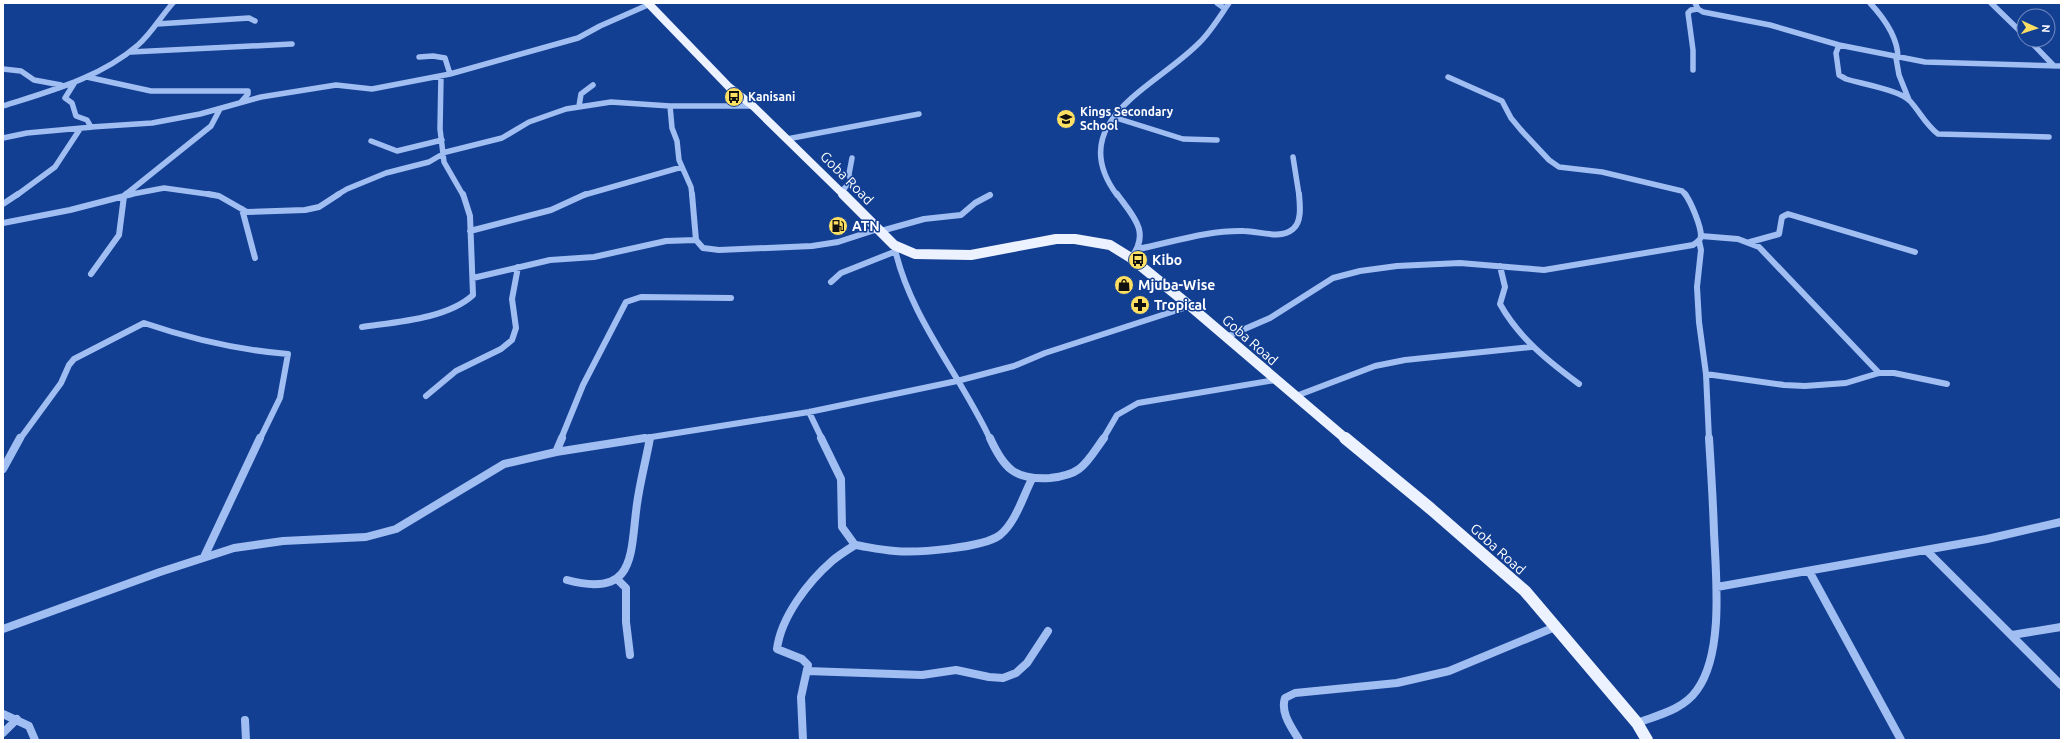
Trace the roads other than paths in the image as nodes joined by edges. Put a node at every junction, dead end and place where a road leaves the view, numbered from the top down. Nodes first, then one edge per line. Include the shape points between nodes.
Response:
1 (173, 3) edge
2 (1217, 3) edge
3 (1229, 3) edge
4 (1695, 3) edge
5 (1870, 3) edge
6 (1991, 3) edge
7 (649, 4) edge
8 (1224, 8) junction
9 (1698, 9) junction
10 (255, 21) dead end
11 (157, 24) junction
12 (2016, 27) edge
13 (292, 44) dead end
14 (1839, 45) junction
15 (2037, 48) edge
16 (131, 52) junction
17 (419, 57) dead end
18 (1897, 58) junction
19 (2054, 66) junction
20 (2061, 66) edge
21 (3, 69) edge
22 (1693, 70) dead end
23 (450, 74) junction
24 (441, 76) junction
25 (87, 77) junction
26 (1448, 77) dead end
27 (75, 82) junction
28 (593, 85) dead end
29 (63, 86) junction
30 (1909, 100) junction
31 (241, 102) junction
32 (3, 106) edge
33 (579, 106) junction
34 (670, 106) junction
35 (753, 106) junction
36 (220, 108) junction
37 (918, 114) dead end
38 (1113, 117) junction
39 (93, 127) junction
40 (80, 130) junction
41 (2049, 137) dead end
42 (3, 138) edge
43 (787, 139) junction
44 (442, 140) junction
45 (1217, 140) dead end
46 (371, 141) dead end
47 (444, 154) junction
48 (1293, 157) dead end
49 (852, 158) dead end
50 (682, 167) junction
51 (841, 192) junction
52 (990, 195) dead end
53 (124, 196) junction
54 (3, 204) edge
55 (242, 209) junction
56 (3, 223) edge
57 (879, 230) junction
58 (470, 231) junction
59 (1700, 239) junction
60 (696, 240) junction
61 (1750, 242) junction
62 (894, 248) junction
63 (1138, 249) junction
64 (1915, 252) dead end
65 (255, 258) dead end
66 (1131, 258) junction
67 (1500, 266) junction
68 (518, 267) junction
69 (91, 274) dead end
70 (473, 278) junction
71 (831, 282) dead end
72 (731, 298) dead end
73 (1190, 306) junction
74 (362, 327) dead end
75 (1226, 337) junction
76 (1531, 347) junction
77 (1879, 373) junction
78 (1706, 374) junction
79 (1275, 380) junction
80 (957, 381) junction
81 (1579, 384) dead end
82 (1946, 384) dead end
83 (426, 396) dead end
84 (1296, 396) junction
85 (809, 412) junction
86 (650, 437) junction
87 (556, 452) junction
88 (3, 469) edge
89 (1032, 479) junction
90 (2061, 522) edge
91 (855, 545) junction
92 (1926, 550) junction
93 (204, 557) junction
94 (1808, 571) junction
95 (617, 579) junction
96 (567, 580) dead end
97 (1717, 587) junction
98 (1555, 627) junction
99 (2061, 627) edge
100 (3, 629) edge
101 (1048, 631) dead end
102 (2012, 635) junction
103 (630, 655) dead end
104 (807, 671) junction
105 (2061, 685) edge
106 (3, 714) edge
107 (17, 719) junction
108 (245, 720) dead end
109 (1637, 723) junction
110 (3, 733) edge
111 (35, 740) edge
112 (246, 740) edge
113 (803, 740) edge
114 (1300, 740) edge
115 (1647, 740) edge
116 (1901, 740) edge

1 - 11 street
2 - 8 street
3 - 8 street
4 - 9 street
5 - 18 street via 1889,28 1897,48
6 - 12 street
7 - 23 street via 580,38
7 - 35 main road, Goba Road via 729,87
8 - 38 street via 1200,42
9 - 14 street via 1770,25
9 - 22 street via 1688,13
10 - 11 street via 249,18
11 - 16 street
13 - 16 street
14 - 18 street
14 - 30 street via 1837,58 1840,76 1878,87
15 - 19 street
16 - 25 street
17 - 23 street via 445,58
18 - 19 street via 1936,63
18 - 30 street via 1899,75
19 - 20 street
21 - 29 street via 21,71 34,80
23 - 24 street
24 - 31 street via 369,89 336,85
24 - 44 street
25 - 27 street
25 - 31 street via 151,91 248,91
26 - 59 street via 1502,101 1521,130 1559,167 1602,172 1682,191 1690,202
27 - 29 street
27 - 39 street via 65,98 72,103 76,116 87,120
28 - 33 street via 581,94
29 - 32 street
30 - 41 street via 1930,128 1940,134
31 - 36 street
33 - 34 street via 618,102
33 - 47 street via 538,118 502,138
34 - 35 street
34 - 50 street via 672,128
35 - 43 main road, Goba Road
36 - 39 street via 152,123
36 - 53 street via 211,126
37 - 43 street
38 - 45 street via 1183,139
38 - 63 street via 1106,127 1100,154 1109,184 1139,225 1142,234
39 - 40 street
40 - 42 street via 32,132
40 - 54 street via 55,167
43 - 51 main road, Goba Road
44 - 46 street via 398,151
44 - 47 street
47 - 55 street via 429,162 386,173 347,189 314,209 263,212 247,212
47 - 58 street via 444,162 466,200
48 - 63 street via 1299,218 1296,226 1290,231 1281,234 1222,232
49 - 51 street via 851,181
50 - 58 street via 589,193 552,210
50 - 60 street via 691,187
51 - 57 main road, Goba Road
52 - 57 street via 960,214 924,219
53 - 55 street via 172,188 225,198
53 - 56 street
53 - 69 street via 119,235
55 - 65 street
57 - 60 street via 838,242 812,246 712,250 703,248
57 - 62 main road, Goba Road
58 - 70 street
59 - 61 street via 1727,238
59 - 67 street via 1693,245 1559,269
59 - 78 street via 1699,322
60 - 68 street via 666,241 594,257 555,259
61 - 64 street via 1779,234 1782,217 1788,214
61 - 77 street via 1766,254
62 - 66 main road, Goba Road via 915,254 971,255 1056,239 1075,239 1110,245
62 - 71 street via 841,273
62 - 80 street via 913,302
63 - 66 street
66 - 73 main road, Goba Road
67 - 75 street via 1429,264 1346,274 1333,278 1270,318
67 - 76 street via 1505,287 1500,304
68 - 70 street
68 - 83 street via 512,297 516,329 511,341 505,347 467,363 446,377
70 - 74 street via 473,295 458,305 437,313
72 - 87 street via 641,297 626,302 586,379
73 - 75 main road, Goba Road
73 - 80 street via 1045,353 1014,366
75 - 79 main road, Goba Road
76 - 81 street
76 - 84 street via 1405,360 1374,366
77 - 78 street via 1846,383 1805,386
77 - 82 street via 1915,376
78 - 97 street
79 - 84 main road, Goba Road
79 - 89 street via 1138,403 1117,415 1105,437 1079,469 1059,477
80 - 85 street
80 - 89 street via 996,452 1011,472
84 - 98 main road, Goba Road via 1525,591
85 - 86 street
85 - 91 street via 841,479 842,527
86 - 87 street
86 - 95 street via 637,504 633,549 627,566
87 - 93 street via 504,464 396,529 366,537 262,543
88 - 93 street via 16,444 61,383 67,373 68,364 81,352 109,342 139,324 144,323 183,336 253,351 288,354 280,398
89 - 91 street via 1006,528 999,536 988,542 895,552
90 - 92 street
91 - 104 street via 830,563 807,589 778,636 777,649 806,661
92 - 94 street
92 - 102 street
93 - 100 street
94 - 97 street
94 - 116 street
95 - 96 street via 584,585
95 - 103 street via 626,588 626,622
97 - 109 street via 1716,624 1708,671 1697,691 1678,708
98 - 109 main road, Goba Road
98 - 114 street via 1449,671 1397,683 1289,695 1283,704 1284,712
99 - 102 street
101 - 104 street via 1020,671 1008,677 990,678 956,670 927,676 840,670
102 - 105 street
104 - 113 street via 801,697
106 - 107 street
107 - 110 street
107 - 111 street via 29,726
108 - 112 street
109 - 115 main road, Goba Road

